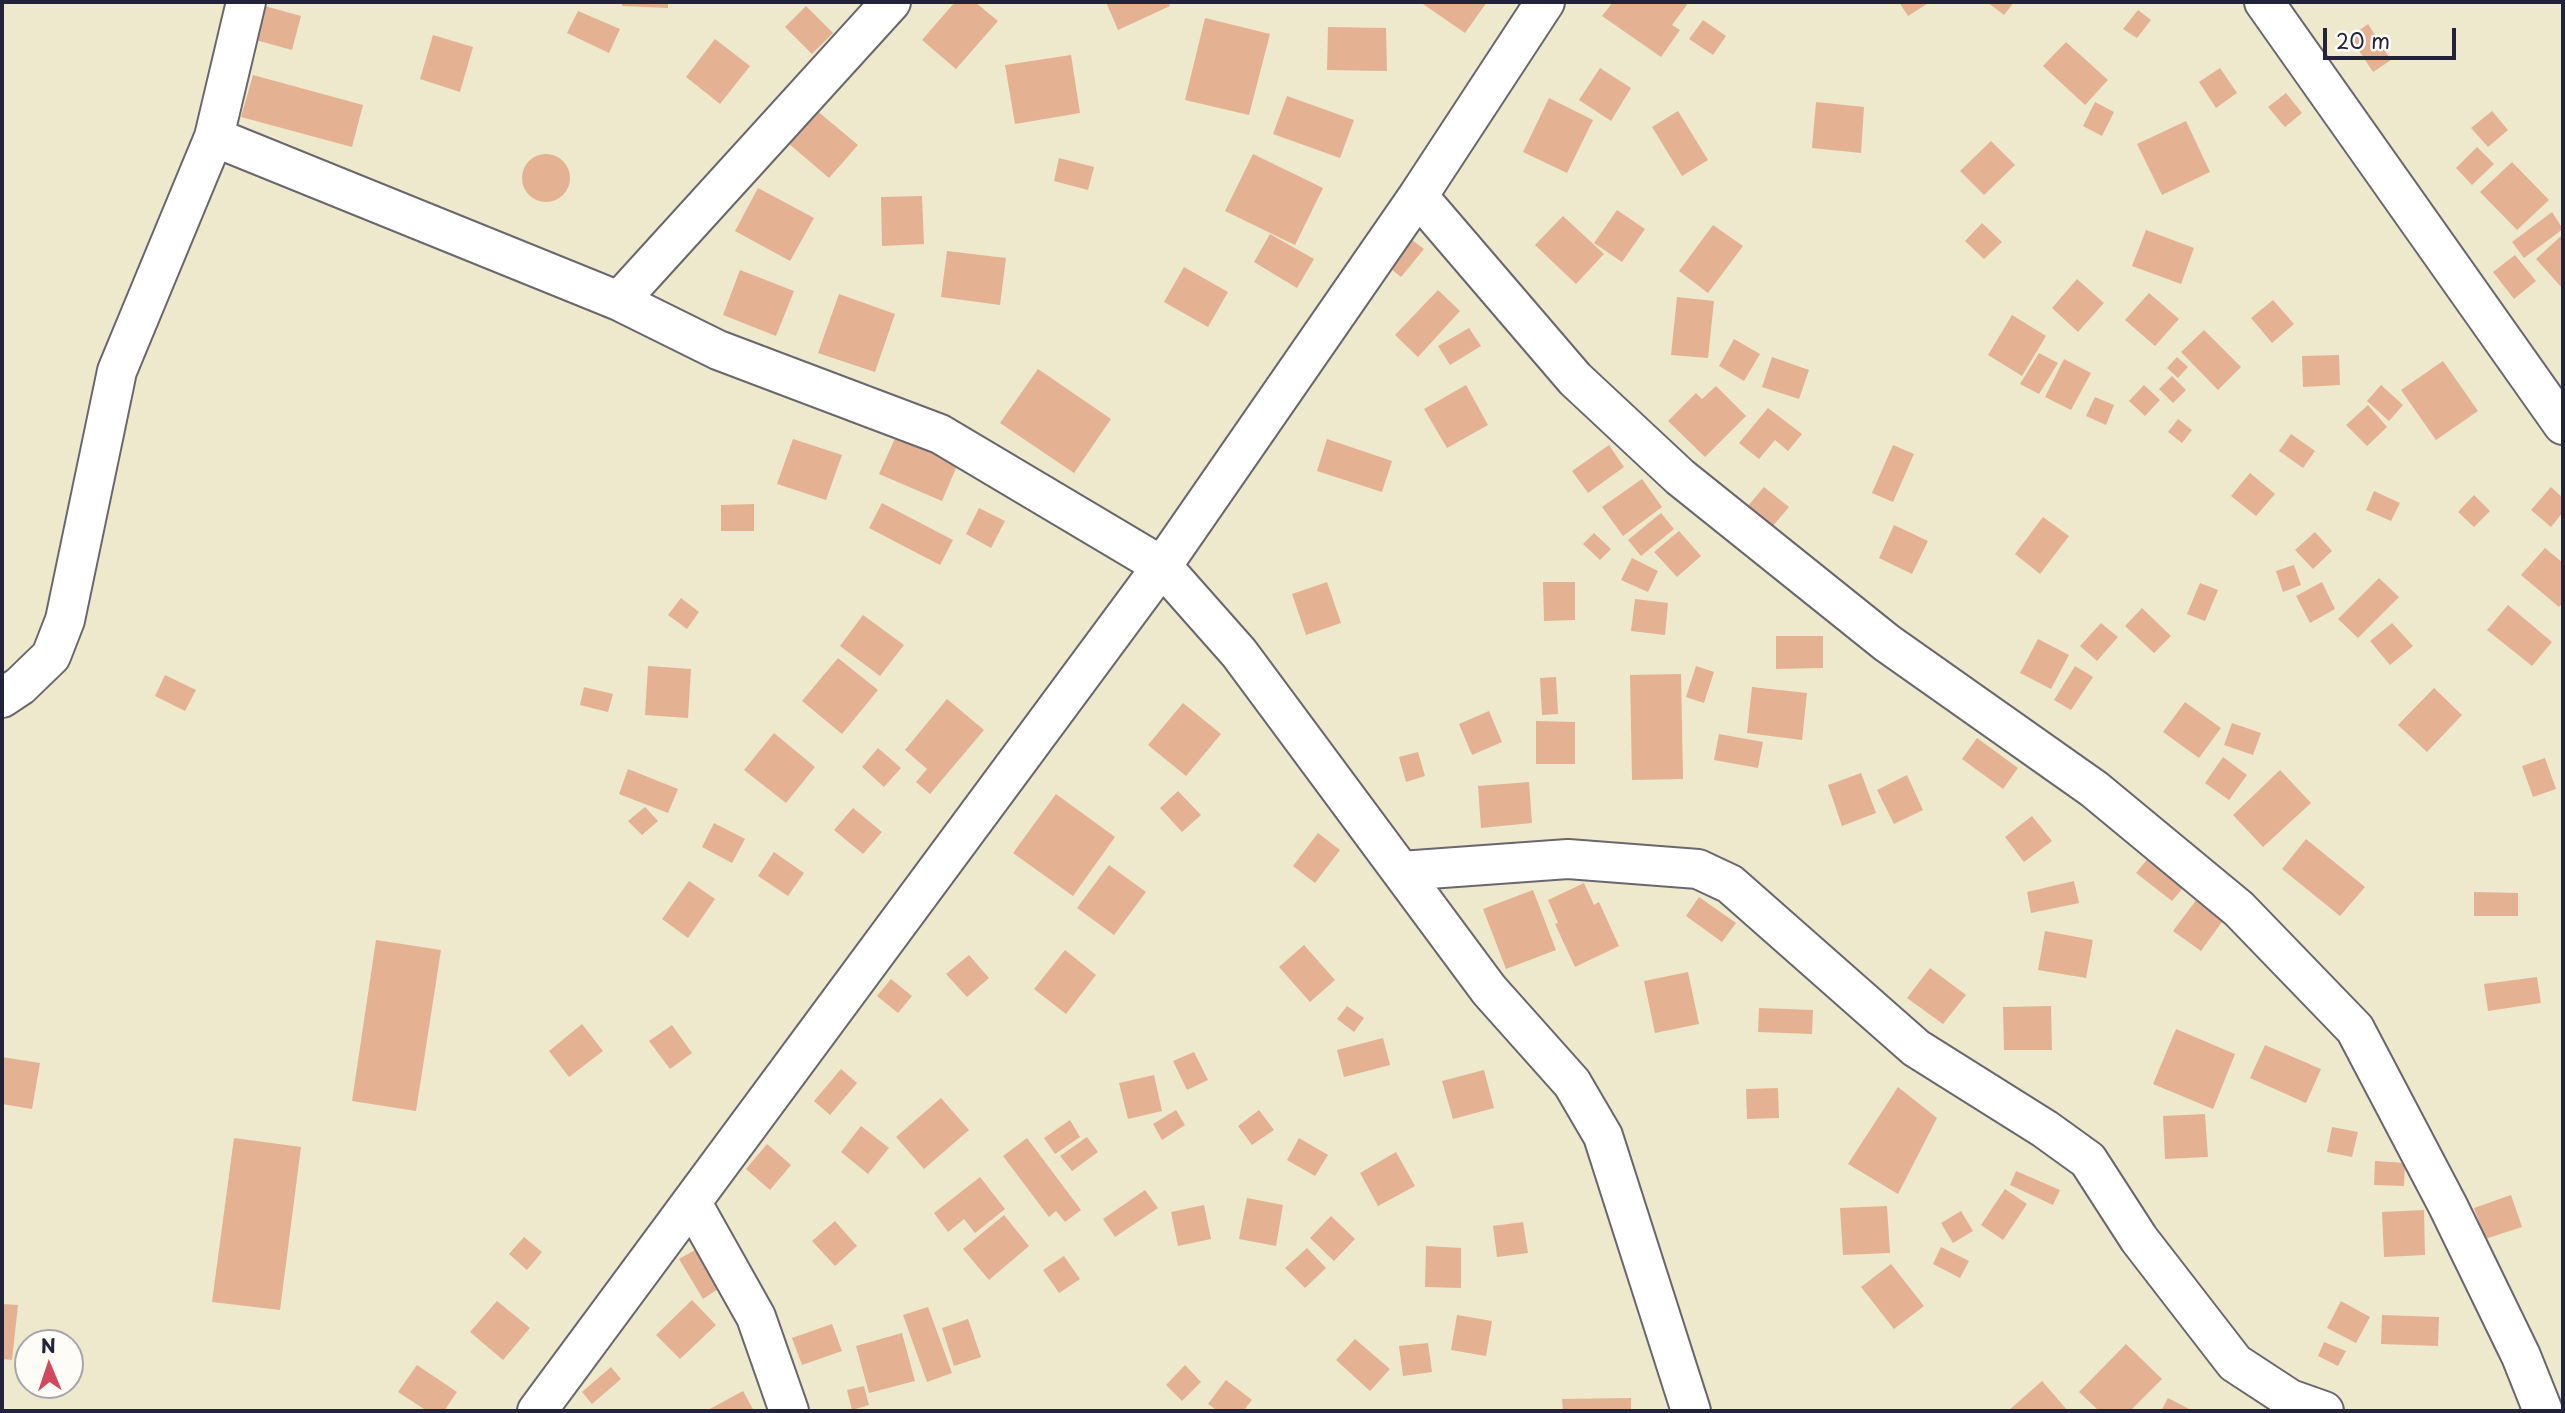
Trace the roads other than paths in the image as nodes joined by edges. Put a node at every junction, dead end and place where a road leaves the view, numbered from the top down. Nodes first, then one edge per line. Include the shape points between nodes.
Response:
1 (246, 2) edge
2 (891, 2) edge
3 (1544, 2) edge
4 (2264, 2) edge
5 (214, 137) junction
6 (1418, 196) junction
7 (619, 301) junction
8 (2563, 425) edge
9 (1162, 566) junction
10 (2, 698) edge
11 (1401, 871) junction
12 (692, 1203) junction
13 (2300, 1407) edge
14 (537, 1411) edge
15 (789, 1411) edge
16 (1691, 1411) edge
17 (2543, 1411) edge

1 - 5 street
2 - 7 street
3 - 6 street
4 - 8 street
5 - 7 street
5 - 10 street via 117,371 65,620 51,656
6 - 9 street
6 - 17 street via 1575,379 1680,477 1887,643 2104,797 2239,909 2355,1029 2460,1231
7 - 9 street via 718,350 940,433
9 - 11 street via 1239,653
9 - 12 street
11 - 13 street via 1568,859 1698,869 1730,884 1916,1048 2088,1160 2139,1239 2235,1363
11 - 16 street via 1489,990 1572,1083 1603,1136
12 - 14 street
12 - 15 street via 756,1317

